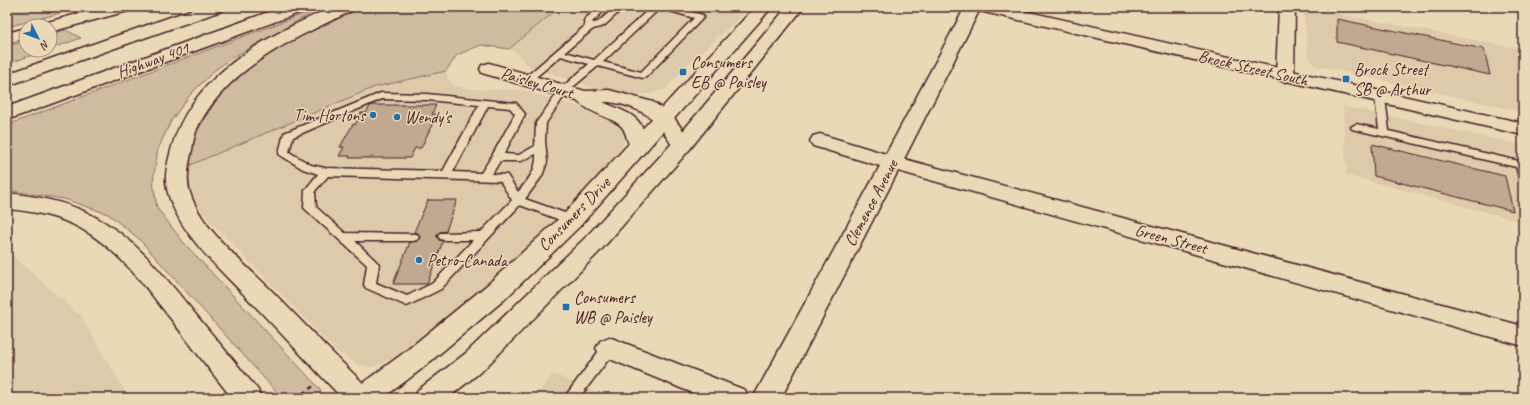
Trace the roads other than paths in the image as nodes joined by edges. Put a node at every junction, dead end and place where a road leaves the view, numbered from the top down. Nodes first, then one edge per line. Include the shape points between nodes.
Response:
1 (122, 7) edge
2 (215, 7) edge
3 (298, 7) edge
4 (346, 7) edge
5 (604, 7) edge
6 (616, 7) edge
7 (656, 7) edge
8 (663, 7) edge
9 (674, 7) edge
10 (764, 7) edge
11 (796, 7) edge
12 (973, 7) edge
13 (984, 7) edge
14 (1287, 7) edge
15 (697, 16) junction
16 (58, 25) edge
17 (590, 27) junction
18 (18, 35) edge
19 (7, 38) edge
20 (558, 53) junction
21 (598, 62) junction
22 (489, 69) dead end
23 (1285, 76) junction
24 (7, 80) edge
25 (527, 80) junction
26 (564, 90) junction
27 (584, 97) junction
28 (1380, 97) junction
29 (485, 102) junction
30 (7, 114) edge
31 (664, 118) junction
32 (1356, 127) dead end
33 (1523, 129) edge
34 (1384, 133) junction
35 (820, 141) dead end
36 (683, 144) junction
37 (639, 146) junction
38 (541, 147) junction
39 (497, 157) junction
40 (892, 162) junction
41 (325, 172) junction
42 (447, 174) junction
43 (1523, 174) edge
44 (484, 177) junction
45 (518, 200) junction
46 (7, 202) edge
47 (572, 220) junction
48 (444, 236) dead end
49 (484, 236) junction
50 (412, 237) dead end
51 (343, 238) junction
52 (1523, 336) edge
53 (609, 348) joint
54 (248, 398) edge
55 (362, 398) edge
56 (428, 398) edge
57 (571, 398) edge
58 (735, 398) edge
59 (766, 398) edge

1 - 16 main road
2 - 24 main road, Highway 401
3 - 30 main road, Highway 401
4 - 55 main road via 258,52 216,87 196,111 186,129 180,148 178,189 187,212 210,242
5 - 17 lane via 588,21
6 - 17 lane via 617,10 601,24
7 - 21 lane
8 - 15 lane
9 - 15 lane
10 - 31 main road, Consumers Drive
11 - 36 main road, Consumers Drive
12 - 40 main road, Clemence Avenue
13 - 23 main road, Brock Street South
14 - 23 main road
15 - 21 lane via 700,17 642,75
17 - 20 lane
18 - 19 main road
20 - 21 lane
20 - 25 lane
21 - 26 lane
22 - 25 main road, Paisley Court
23 - 28 main road, Brock Street South
25 - 26 main road, Paisley Court
26 - 27 main road, Paisley Court
26 - 38 lane via 541,123
27 - 31 main road, Paisley Court via 609,96 646,106
27 - 37 main road, Paisley Court via 590,104 626,120 631,125
28 - 33 main road, Brock Street South
28 - 34 lane
29 - 39 lane via 513,105 520,114
29 - 41 lane via 380,96 288,135 284,153 307,167
29 - 42 lane
31 - 36 main road, Paisley Court
31 - 37 main road, Consumers Drive
32 - 34 lane
34 - 43 lane via 1521,165
35 - 40 main road, Green Street
36 - 56 main road, Consumers Drive via 593,244 475,362
37 - 47 main road, Consumers Drive
38 - 39 lane via 521,158
38 - 45 lane via 542,162 537,176
39 - 44 lane
40 - 52 main road, Green Street
40 - 59 main road, Clemence Avenue
41 - 42 lane
41 - 51 lane via 310,190 310,208
42 - 44 lane
44 - 45 lane via 503,178
45 - 47 lane
45 - 49 lane
46 - 54 main road via 26,202 62,212 88,223 115,242 152,278
47 - 55 main road, Consumers Drive via 496,292 410,363
48 - 49 lane
49 - 51 lane via 437,286 407,301 370,285 373,264
50 - 51 lane
53 - 57 lane
53 - 58 main road

